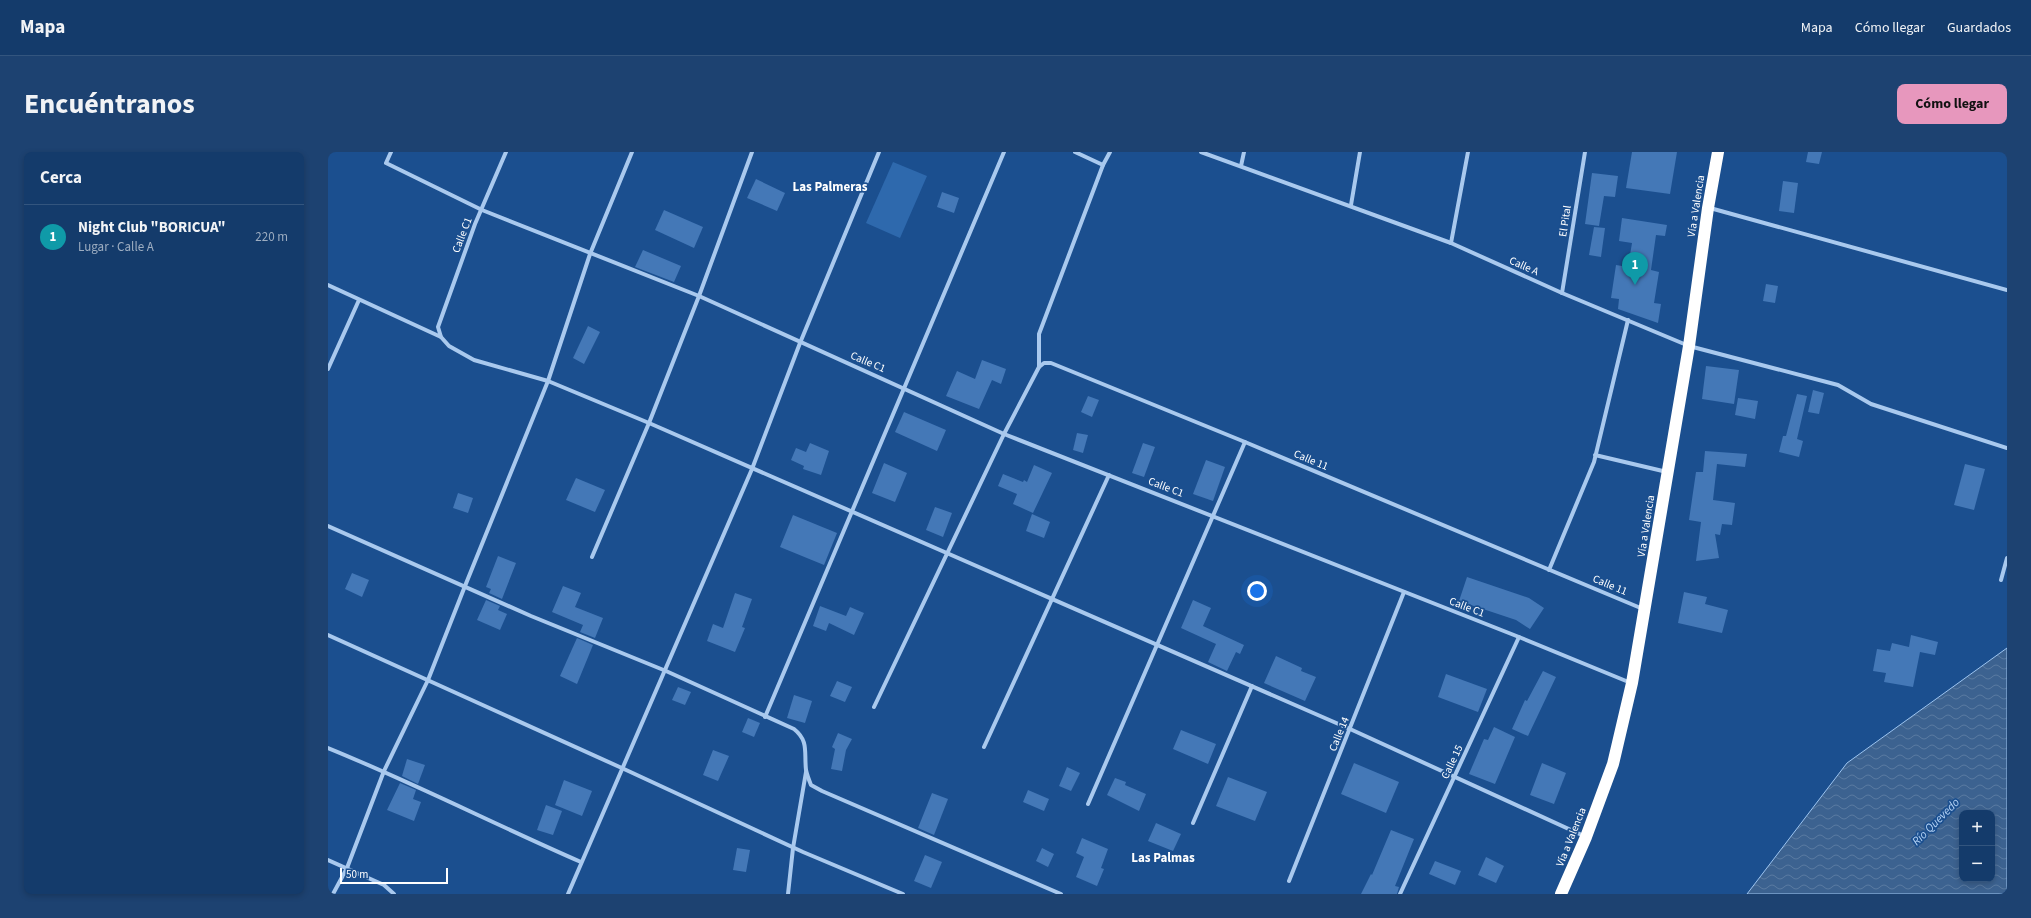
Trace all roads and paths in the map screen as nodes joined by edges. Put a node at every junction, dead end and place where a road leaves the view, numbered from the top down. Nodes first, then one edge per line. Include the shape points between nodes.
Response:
1 (391, 152) edge
2 (506, 152) edge
3 (632, 152) edge
4 (752, 152) edge
5 (879, 152) edge
6 (1004, 152) edge
7 (1075, 152) edge
8 (1110, 152) edge
9 (1201, 152) edge
10 (1244, 152) edge
11 (1360, 152) edge
12 (1468, 152) edge
13 (1585, 152) edge
14 (1718, 152) edge
15 (1104, 165) junction
16 (1241, 166) junction
17 (1351, 205) junction
18 (1708, 208) junction
19 (482, 210) junction
20 (1451, 243) junction
21 (590, 254) junction
22 (328, 286) edge
23 (2007, 290) edge
24 (1562, 293) junction
25 (699, 296) junction
26 (359, 300) junction
27 (1628, 320) junction
28 (441, 337) junction
29 (800, 343) junction
30 (1689, 346) junction
31 (1039, 367) junction
32 (328, 368) edge
33 (548, 381) junction
34 (904, 388) junction
35 (649, 423) junction
36 (1004, 434) junction
37 (1245, 442) junction
38 (2007, 448) edge
39 (1595, 455) junction
40 (752, 469) junction
41 (1667, 472) junction
42 (1109, 475) junction
43 (852, 512) junction
44 (1213, 515) junction
45 (328, 526) edge
46 (946, 554) junction
47 (592, 557) dead end
48 (2007, 558) edge
49 (1549, 570) junction
50 (2001, 580) dead end
51 (464, 586) junction
52 (1404, 592) junction
53 (1053, 600) junction
54 (1645, 610) junction
55 (328, 635) edge
56 (1519, 637) junction
57 (1158, 645) junction
58 (666, 671) junction
59 (428, 680) junction
60 (1632, 683) junction
61 (1252, 686) junction
62 (874, 707) dead end
63 (765, 717) junction
64 (1350, 729) junction
65 (984, 747) dead end
66 (328, 748) edge
67 (624, 769) junction
68 (384, 771) junction
69 (806, 771) junction
70 (1455, 778) junction
71 (1088, 804) dead end
72 (1193, 823) dead end
73 (1586, 837) junction
74 (793, 848) junction
75 (328, 860) edge
76 (581, 862) junction
77 (347, 868) junction
78 (1289, 882) dead end
79 (333, 894) edge
80 (394, 894) edge
81 (568, 894) edge
82 (788, 894) edge
83 (903, 894) edge
84 (1061, 894) edge
85 (1400, 894) edge
86 (1561, 894) edge

1 - 19 street, Calle C1 via 386,163
2 - 19 street, Calle C1
3 - 21 street
4 - 25 street
5 - 29 street
6 - 34 street
7 - 15 street
8 - 15 street
9 - 16 street, Calle A
10 - 16 street
11 - 17 street
12 - 20 street
13 - 24 street, El Pital
14 - 18 highway, Vía a Valencia
15 - 31 street via 1038,334
16 - 17 street, Calle A
17 - 20 street, Calle A
18 - 23 street
18 - 30 highway, Vía a Valencia
19 - 21 street, Calle C1
19 - 28 street, Calle C1 via 438,326
20 - 24 street, Calle A
21 - 25 street, Calle C1
21 - 33 street
22 - 26 street
24 - 27 street, Calle A
25 - 29 street, Calle C1
25 - 35 street
26 - 28 street
26 - 32 street
27 - 30 street, Calle A
27 - 39 street
28 - 33 street via 449,346 474,360
29 - 34 street, Calle C1
29 - 40 street
30 - 38 street, Calle A via 1838,385 1871,404
30 - 41 highway, Vía a Valencia
31 - 36 street
31 - 37 street, Calle 11 via 1044,363 1051,363
33 - 35 street
33 - 51 street
34 - 36 street, Calle C1
34 - 43 street
35 - 40 street
35 - 47 street
36 - 42 street, Calle C1
36 - 46 street
37 - 44 street
37 - 49 street, Calle 11
39 - 41 street
39 - 49 street
40 - 43 street
40 - 58 street
41 - 54 highway, Vía a Valencia
42 - 44 street, Calle C1
42 - 53 street
43 - 46 street
43 - 63 street
44 - 52 street, Calle C1
44 - 57 street
45 - 51 street
46 - 53 street
46 - 62 street
48 - 50 street
49 - 54 street, Calle 11
51 - 58 street
51 - 59 street
52 - 56 street, Calle C1
52 - 64 street, Calle 14
53 - 57 street
53 - 65 street
54 - 60 highway, Vía a Valencia
55 - 59 street
56 - 60 street, Calle C1
56 - 70 street, Calle 15
57 - 61 street
57 - 71 street
58 - 63 street
58 - 67 street
59 - 67 street
59 - 68 street
60 - 73 highway, Vía a Valencia via 1613,764
61 - 64 street
61 - 72 street
63 - 69 street via 794,729 802,736 805,744
64 - 70 street
64 - 78 street, Calle 14
66 - 68 street
67 - 74 street
67 - 76 street
68 - 76 street via 461,809
68 - 77 street
69 - 74 street
69 - 84 street via 811,785 822,791
70 - 73 street
70 - 85 street, Calle 15
73 - 86 highway, Vía a Valencia
74 - 82 street
74 - 83 street
75 - 77 street
76 - 81 street
77 - 79 street
77 - 80 street via 384,885

